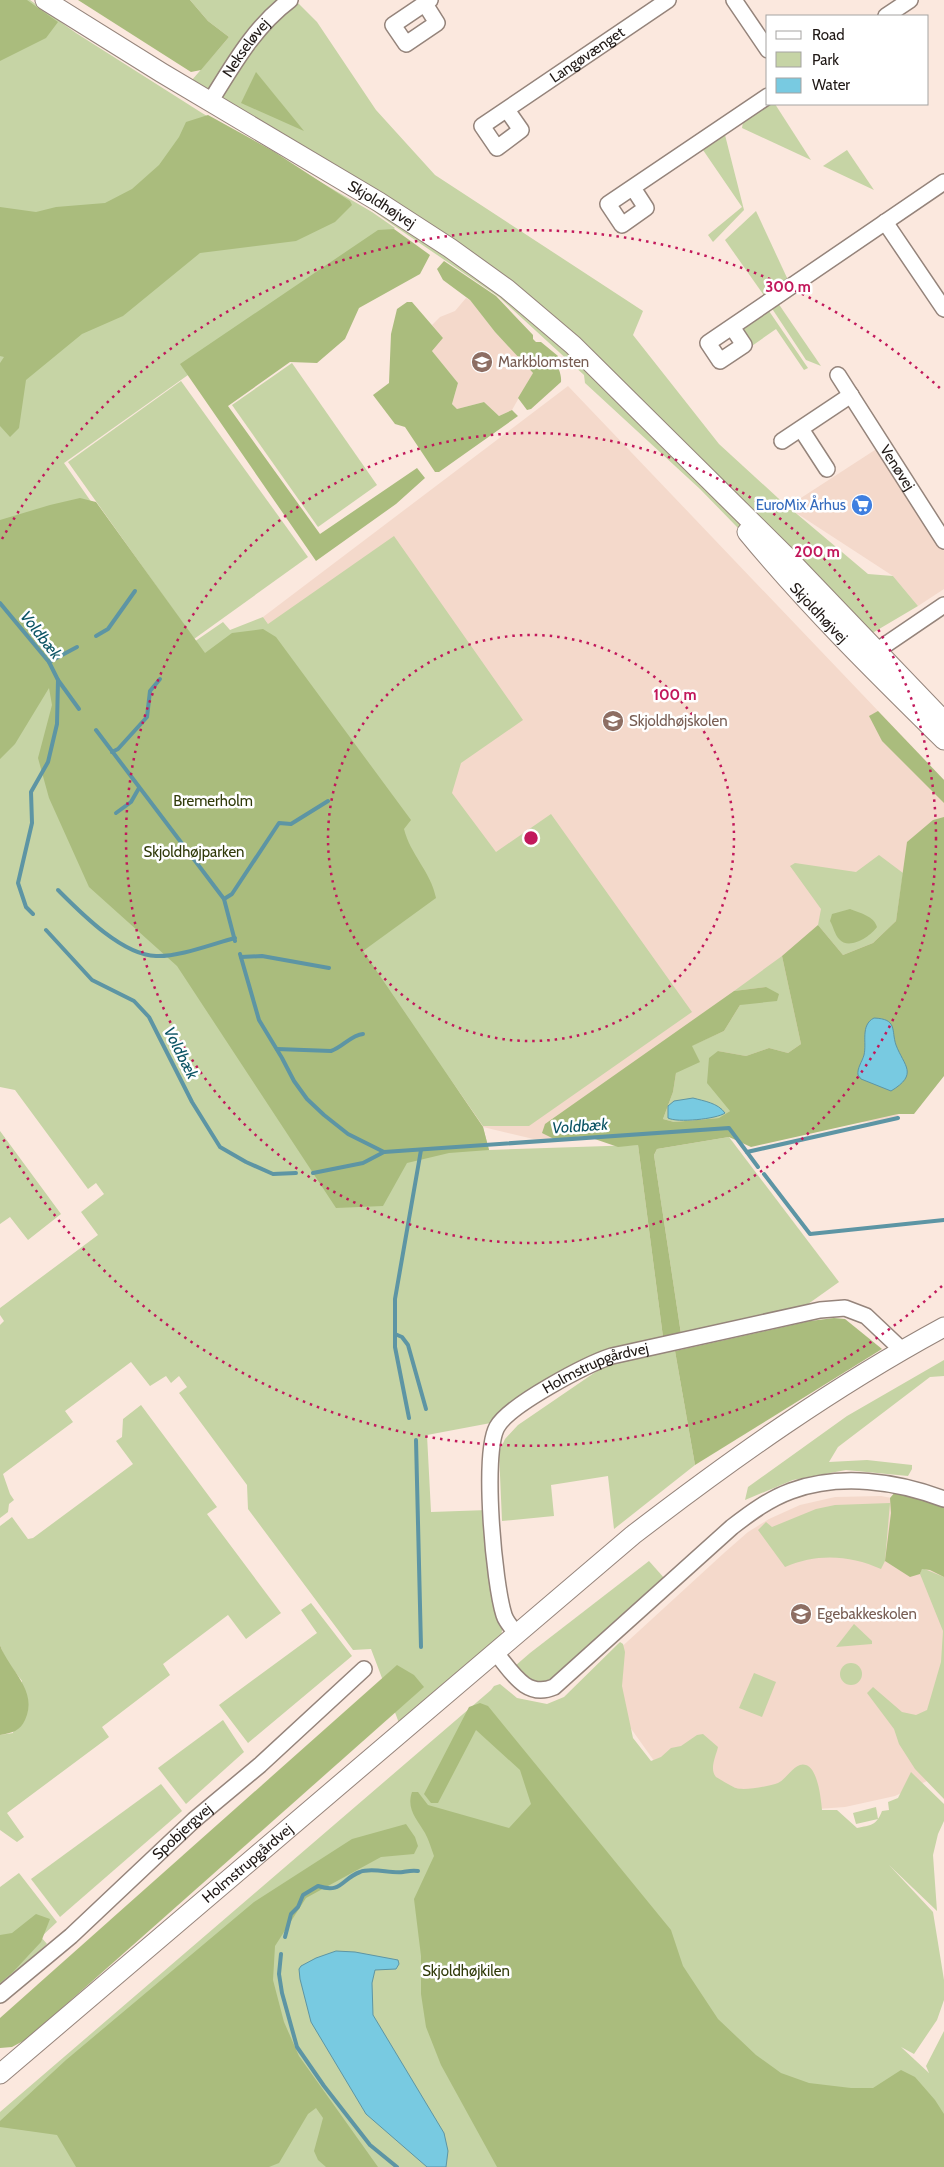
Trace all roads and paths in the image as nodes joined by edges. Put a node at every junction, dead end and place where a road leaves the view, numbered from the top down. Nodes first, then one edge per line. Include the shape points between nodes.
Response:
1 (45, 0) edge
2 (290, 0) edge
3 (668, 0) edge
4 (734, 0) edge
5 (910, 0) edge
6 (888, 15) edge
7 (766, 47) edge
8 (766, 97) edge
9 (210, 102) junction
10 (507, 110) dead end
11 (944, 182) edge
12 (633, 188) dead end
13 (886, 222) junction
14 (944, 309) edge
15 (732, 327) dead end
16 (838, 375) dead end
17 (851, 395) junction
18 (801, 429) junction
19 (782, 441) dead end
20 (827, 469) dead end
21 (944, 540) edge
22 (944, 605) edge
23 (870, 656) junction
24 (944, 720) edge
25 (944, 740) edge
26 (944, 1328) edge
27 (902, 1350) junction
28 (944, 1499) edge
29 (517, 1634) junction
30 (496, 1653) junction
31 (364, 1669) dead end
32 (0, 1995) edge
33 (0, 2074) edge

1 - 9 street, Skjoldhøjvej
2 - 9 street, Nekseløvej via 270,16 243,48
3 - 10 street, Langøvænget
4 - 7 street
5 - 6 street
8 - 12 street
9 - 23 street, Skjoldhøjvej via 450,248 573,345 786,556
11 - 13 street
13 - 14 street
13 - 15 street
16 - 17 street, Venøvej
17 - 18 street
17 - 21 street, Venøvej
18 - 19 street
18 - 20 street
22 - 23 street
23 - 24 street, Skjoldhøjvej
23 - 25 street, Skjoldhøjvej
26 - 27 street, Holmstrupgårdvej
27 - 29 street, Holmstrupgårdvej via 725,1465 633,1536
27 - 29 street, Holmstrupgårdvej via 866,1316 845,1308 820,1310 597,1361 577,1370 503,1418 492,1439 494,1556 505,1618
28 - 30 street via 888,1483 853,1481 790,1491 732,1527 554,1687 539,1691 527,1686
29 - 30 street, Holmstrupgårdvej
30 - 33 street, Holmstrupgårdvej
31 - 32 street, Spobjergvej via 260,1765 194,1820 71,1936

